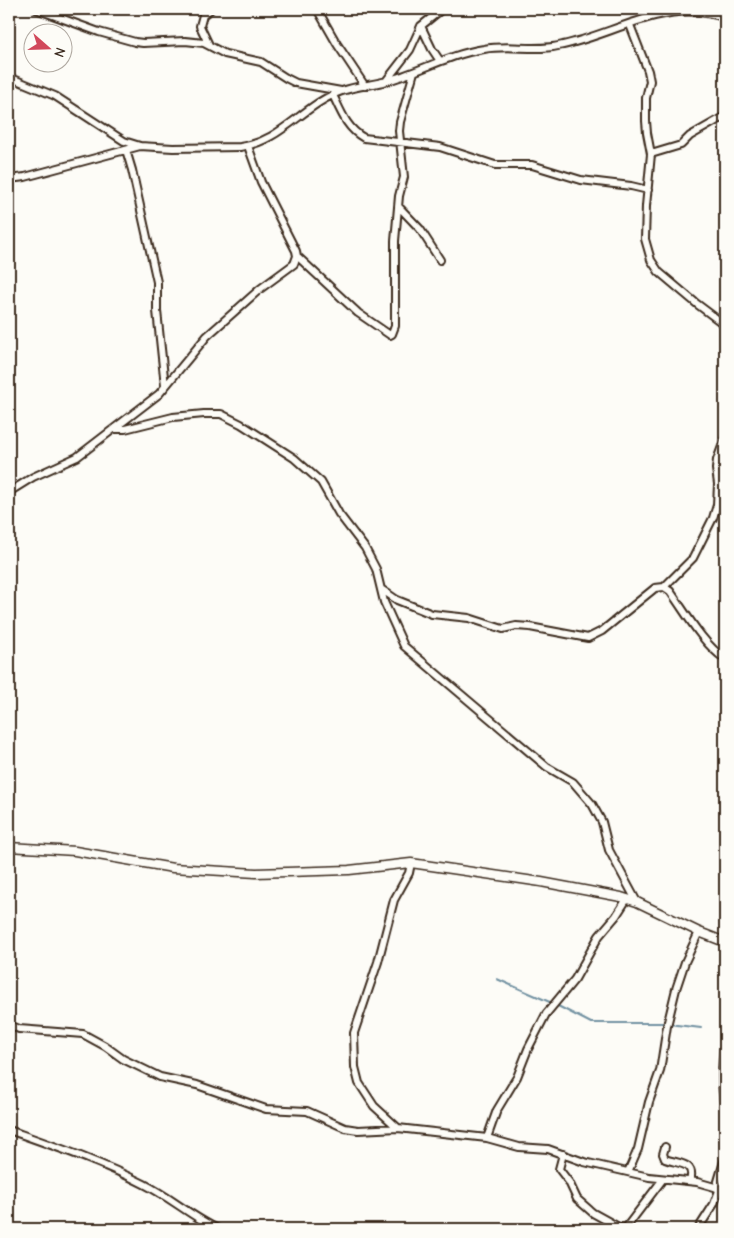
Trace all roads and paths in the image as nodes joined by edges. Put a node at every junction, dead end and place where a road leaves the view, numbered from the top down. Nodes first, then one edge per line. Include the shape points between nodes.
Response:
1 (36, 9) edge
2 (211, 9) edge
3 (317, 9) edge
4 (442, 9) edge
5 (725, 17) edge
6 (630, 24) junction
7 (421, 26) junction
8 (209, 45) junction
9 (440, 61) junction
10 (414, 72) junction
11 (9, 77) edge
12 (386, 81) junction
13 (364, 86) junction
14 (342, 91) junction
15 (333, 95) junction
16 (725, 116) edge
17 (400, 142) junction
18 (140, 146) junction
19 (248, 146) junction
20 (126, 150) junction
21 (651, 154) junction
22 (9, 179) edge
23 (648, 190) junction
24 (398, 207) junction
25 (297, 256) junction
26 (440, 260) dead end
27 (725, 324) edge
28 (165, 386) junction
29 (114, 429) junction
30 (725, 438) edge
31 (9, 492) edge
32 (664, 587) junction
33 (380, 588) junction
34 (725, 659) edge
35 (9, 847) edge
36 (410, 863) junction
37 (627, 899) junction
38 (637, 902) junction
39 (699, 932) junction
40 (725, 942) edge
41 (9, 1025) edge
42 (725, 1040) edge
43 (725, 1108) edge
44 (398, 1128) junction
45 (9, 1130) edge
46 (487, 1138) junction
47 (664, 1147) dead end
48 (564, 1154) junction
49 (725, 1158) edge
50 (628, 1172) junction
51 (663, 1179) junction
52 (690, 1181) junction
53 (721, 1189) edge
54 (218, 1229) edge
55 (624, 1229) edge
56 (698, 1229) edge

1 - 8 street via 135,42 185,41
2 - 8 street via 203,15 200,26
3 - 13 street
4 - 7 street
5 - 6 street via 698,11 684,12
6 - 9 street via 564,45 538,49 484,48
6 - 21 street via 650,81 646,121
7 - 9 street
7 - 12 street via 410,50
8 - 14 street via 225,54 261,62 296,82
9 - 10 street
10 - 12 street
10 - 17 street via 400,122
11 - 18 street via 55,96 124,140
12 - 13 street
13 - 14 street
14 - 15 street
15 - 17 street via 346,123 356,134 364,138
15 - 19 street via 267,139
16 - 21 street via 680,145
17 - 23 street via 440,147 495,166 532,165 582,180
17 - 24 street via 404,176
18 - 19 street
18 - 20 street
19 - 25 street via 261,182
20 - 22 street
20 - 28 street via 157,282
21 - 23 street
23 - 27 street via 646,239 651,260 659,272
24 - 25 street via 395,326 390,335 358,313
24 - 26 street via 420,229
25 - 28 street via 290,268 260,289 207,336
28 - 29 street
29 - 31 street via 77,457
29 - 33 street via 212,413 241,424 294,458 321,482 339,514 365,548 376,569
30 - 32 street via 717,460 718,498 713,518 693,558
32 - 33 street via 655,588 602,631 588,638 530,627 503,628 469,618 432,614 396,600
32 - 34 street via 714,650
33 - 38 street via 404,646 511,738 547,767 573,782 586,796 602,822 609,850
35 - 36 street via 75,850 173,868 256,873 330,871
36 - 37 street via 541,882
36 - 44 street via 409,873 394,900 378,962 354,1033 359,1083 374,1106
37 - 38 street
37 - 46 street via 599,936 575,979 546,1014
38 - 39 street
39 - 40 street
39 - 50 street via 685,962 667,1026 660,1071
41 - 44 street via 83,1034 160,1077 197,1085 260,1108 307,1111 350,1129
42 - 43 street
44 - 46 street
45 - 54 street via 141,1182
46 - 48 street
47 - 52 street via 665,1159 691,1169
48 - 50 street
48 - 55 street via 559,1170 577,1199 593,1213
49 - 53 street
50 - 51 street
51 - 52 street
51 - 55 street
52 - 53 street
53 - 56 street

